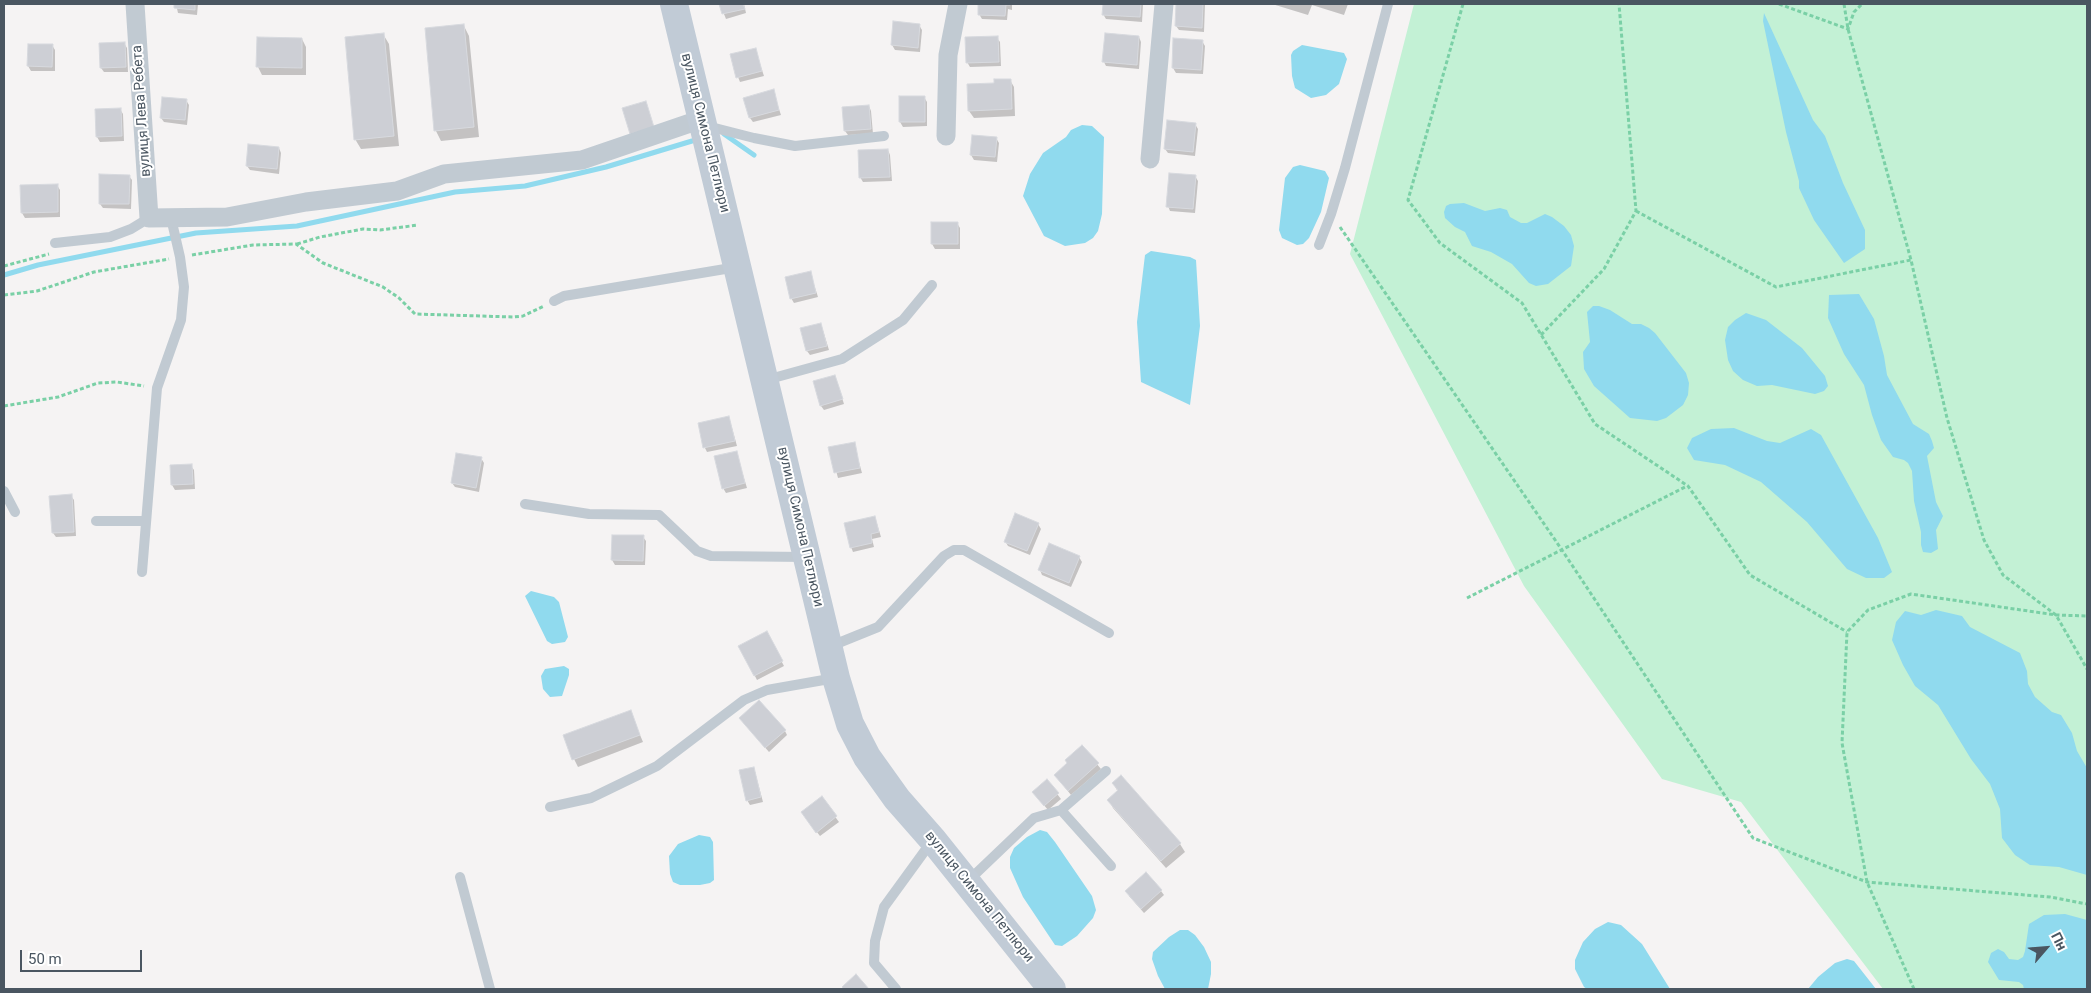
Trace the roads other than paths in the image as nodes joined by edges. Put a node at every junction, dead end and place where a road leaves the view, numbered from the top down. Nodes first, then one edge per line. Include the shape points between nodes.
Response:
1 (135, 4) edge
2 (674, 4) edge
3 (958, 4) edge
4 (1164, 4) edge
5 (1388, 4) edge
6 (703, 122) junction
7 (884, 136) dead end
8 (946, 136) dead end
9 (1150, 159) dead end
10 (149, 218) junction
11 (172, 223) junction
12 (54, 243) dead end
13 (1319, 245) dead end
14 (738, 267) junction
15 (932, 285) dead end
16 (554, 301) road end
17 (766, 380) junction
18 (4, 491) edge
19 (525, 504) dead end
20 (15, 512) dead end
21 (96, 521) dead end
22 (146, 522) junction
23 (807, 557) junction
24 (142, 572) dead end
25 (1109, 633) dead end
26 (829, 646) junction
27 (836, 678) junction
28 (1106, 771) dead end
29 (550, 807) dead end
30 (1061, 810) junction
31 (932, 840) junction
32 (1111, 866) dead end
33 (460, 877) dead end
34 (967, 882) junction
35 (490, 989) edge
36 (896, 989) edge
37 (1052, 989) edge

1 - 10 street, вулиця Лева Ребета
2 - 6 main road, вулиця Симона Петлюри
3 - 8 street via 948,55
4 - 9 street
5 - 13 lane via 1360,115
6 - 7 lane via 754,138 795,146
6 - 11 street via 582,160 444,174 397,191
6 - 14 main road, вулиця Симона Петлюри
10 - 11 street
10 - 12 lane via 110,237
11 - 22 lane via 184,287 181,320 157,388
14 - 16 lane via 564,296
14 - 17 main road, вулиця Симона Петлюри
15 - 17 lane via 903,320 842,359
17 - 23 main road, вулиця Симона Петлюри
18 - 20 lane
19 - 23 lane via 589,514 659,515 697,552 711,556
21 - 22 lane
22 - 24 lane
23 - 26 main road, вулиця Симона Петлюри
25 - 26 lane via 964,550 954,550 944,556 878,627
26 - 27 main road, вулиця Симона Петлюри
27 - 29 lane via 767,690 744,700 657,766 591,798
27 - 31 main road, вулиця Симона Петлюри via 850,724 866,757
28 - 30 lane
30 - 32 lane
30 - 34 lane via 1034,818
31 - 34 main road, вулиця Симона Петлюри
31 - 36 lane via 884,907 875,941 874,963
33 - 35 lane
34 - 37 main road, вулиця Симона Петлюри

